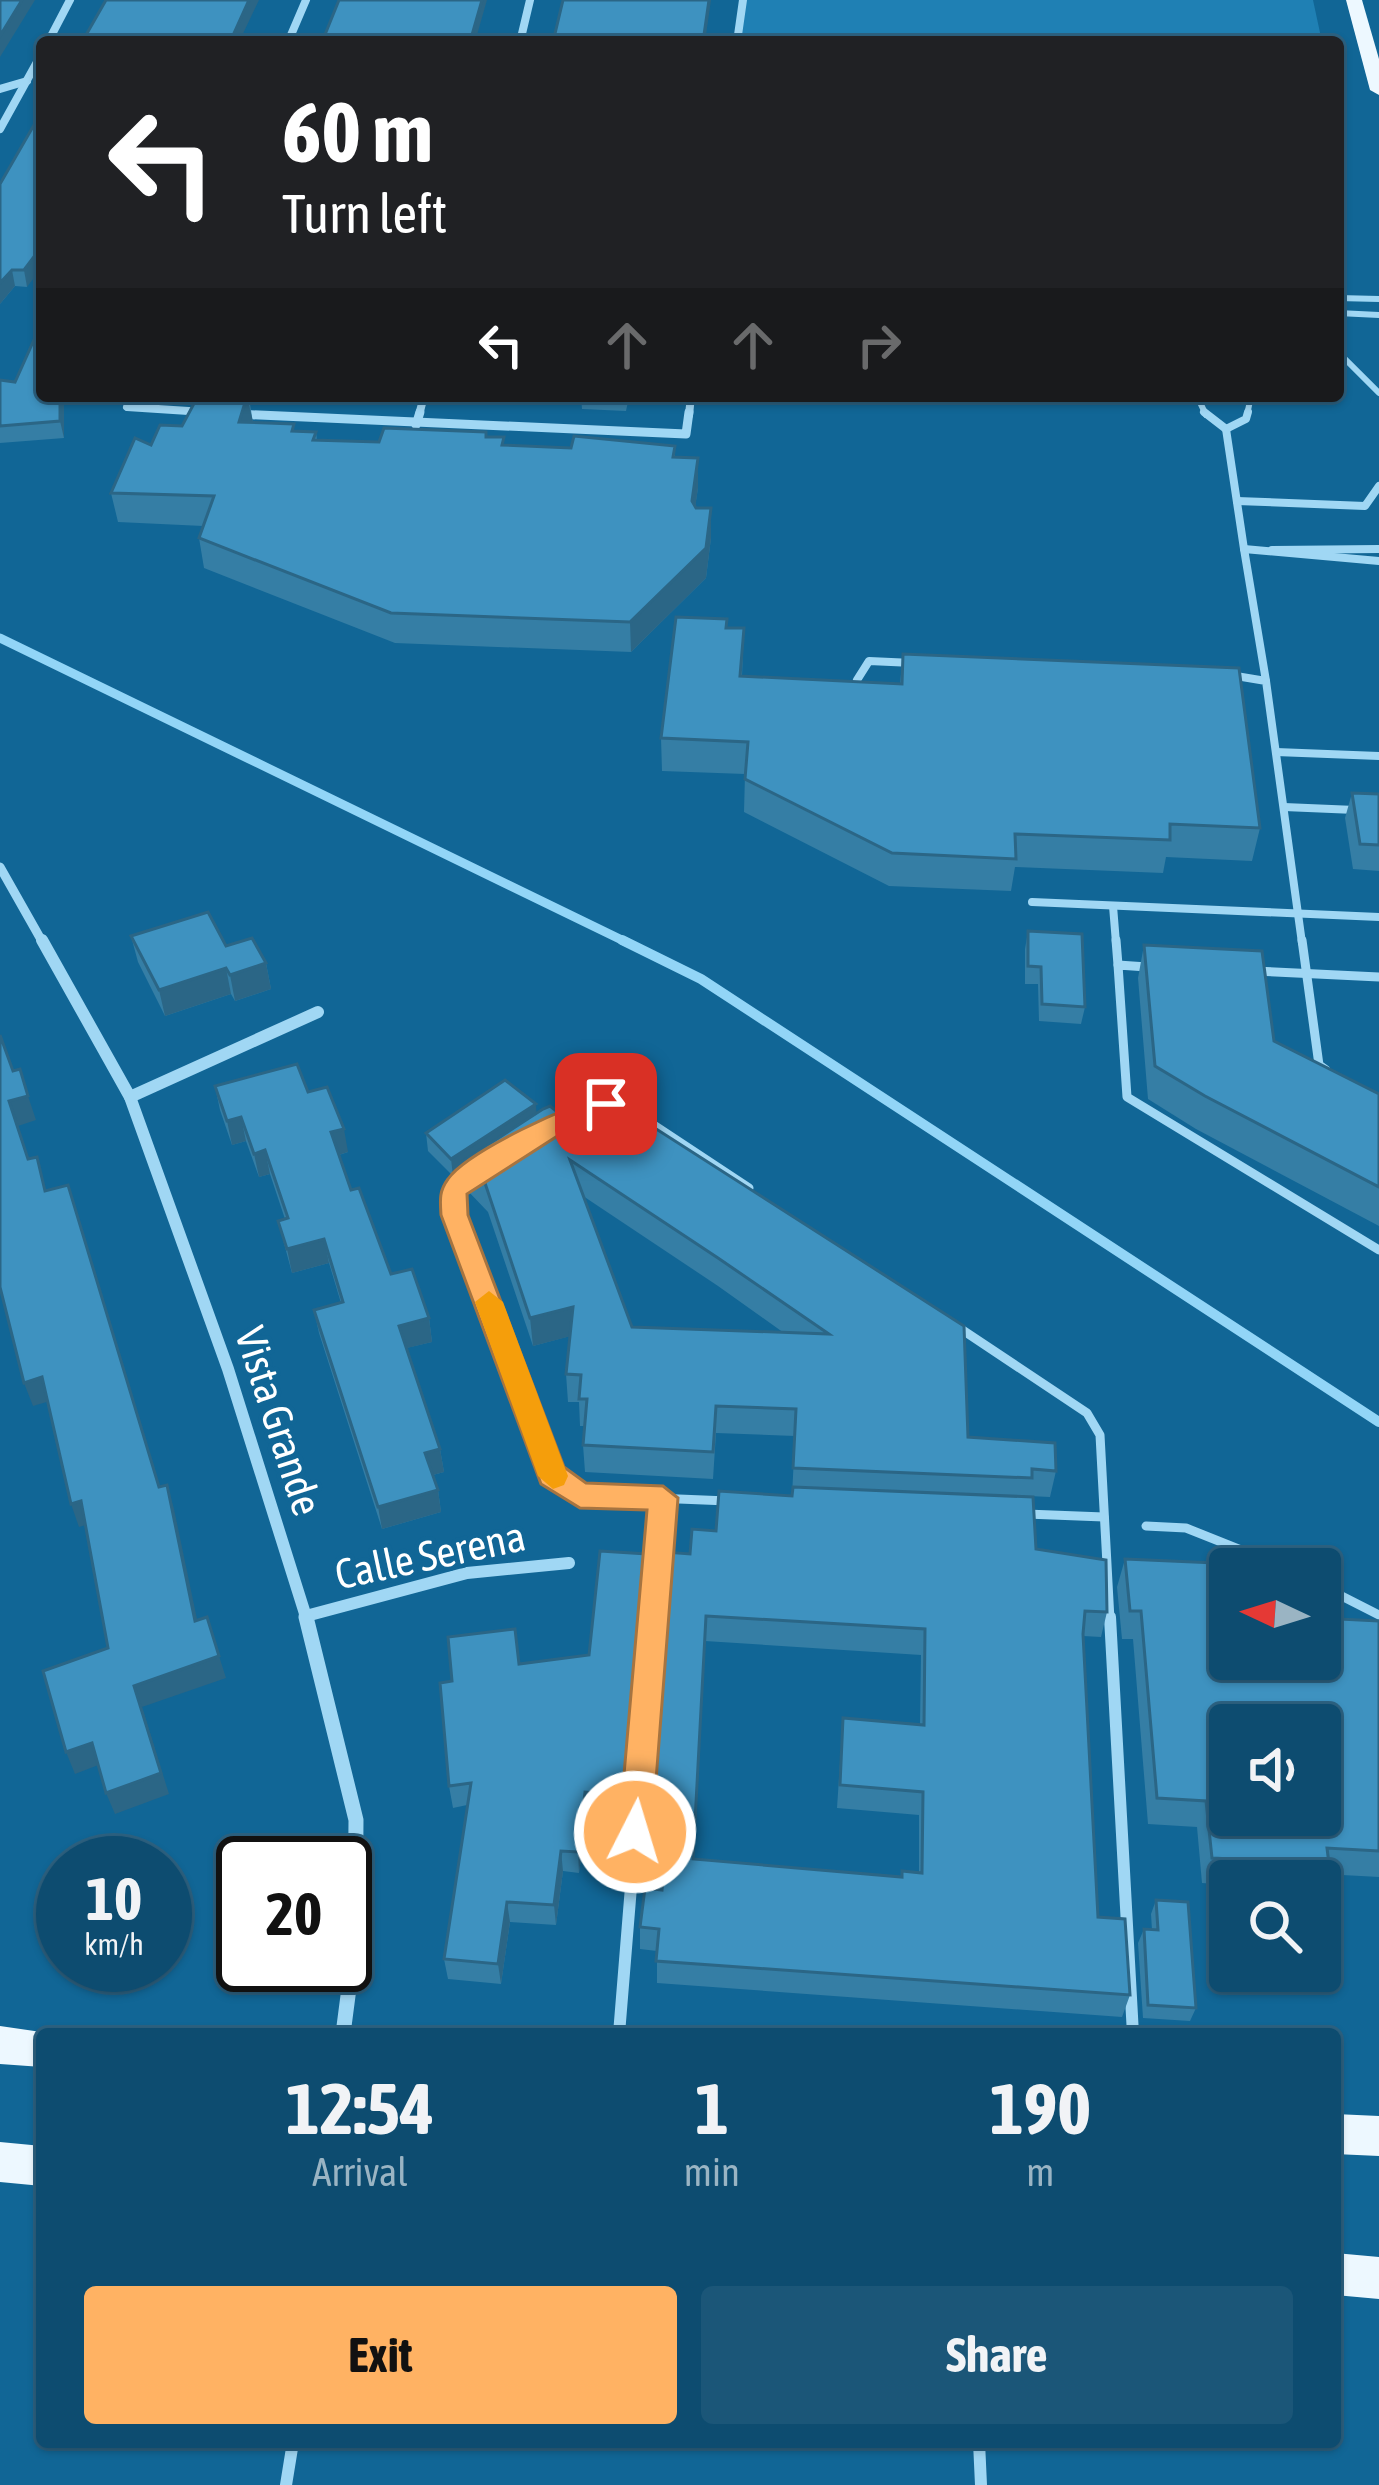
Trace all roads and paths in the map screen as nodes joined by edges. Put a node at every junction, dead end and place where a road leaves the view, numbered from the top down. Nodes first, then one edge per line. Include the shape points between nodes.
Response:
1 (70, 0) edge
2 (306, 0) edge
3 (530, 0) edge
4 (743, 0) edge
5 (1354, 0) edge
6 (51, 36) edge
7 (291, 36) edge
8 (521, 36) edge
9 (738, 36) edge
10 (36, 64) edge
11 (27, 81) junction
12 (0, 89) edge
13 (1379, 90) edge
14 (0, 129) edge
15 (1344, 298) edge
16 (1379, 299) edge
17 (1344, 313) edge
18 (1379, 315) edge
19 (1344, 358) edge
20 (1379, 393) edge
21 (130, 402) edge
22 (422, 402) edge
23 (690, 402) edge
24 (1200, 402) edge
25 (1251, 402) edge
26 (416, 424) junction
27 (1226, 429) junction
28 (1379, 486) edge
29 (1237, 501) junction
30 (1379, 549) edge
31 (1244, 550) junction
32 (1270, 551) junction
33 (1379, 560) edge
34 (916, 663) edge
35 (1227, 675) edge
36 (857, 680) edge
37 (1266, 681) junction
38 (1276, 752) junction
39 (1379, 756) edge
40 (1284, 807) junction
41 (1379, 811) edge
42 (0, 867) edge
43 (1032, 902) dead end
44 (1113, 906) junction
45 (1299, 914) junction
46 (1379, 916) edge
47 (1118, 965) junction
48 (1165, 968) edge
49 (1235, 970) edge
50 (1306, 974) junction
51 (1379, 977) edge
52 (318, 1012) dead end
53 (1332, 1075) edge
54 (130, 1097) junction
55 (577, 1111) edge
56 (480, 1169) edge
57 (766, 1200) edge
58 (1379, 1250) edge
59 (941, 1316) edge
60 (663, 1498) junction
61 (732, 1502) edge
62 (1011, 1513) edge
63 (1105, 1517) junction
64 (1146, 1526) dead end
65 (1236, 1548) edge
66 (569, 1562) dead end
67 (1341, 1596) edge
68 (1379, 1615) edge
69 (306, 1616) junction
70 (344, 2028) edge
71 (619, 2028) edge
72 (1133, 2028) edge
73 (0, 2045) edge
74 (36, 2048) edge
75 (1341, 2134) edge
76 (1379, 2136) edge
77 (1341, 2275) edge
78 (1379, 2278) edge
79 (292, 2448) edge
80 (979, 2448) edge
81 (286, 2485) edge
82 (981, 2485) edge

1 - 6 street
2 - 7 street
3 - 8 street
4 - 9 street
5 - 13 main road
10 - 11 street
11 - 12 street
11 - 14 street
15 - 16 lane
17 - 18 lane
19 - 20 lane
21 - 26 street
22 - 26 street
23 - 26 street via 686,434
24 - 27 lane
25 - 27 lane via 1246,419
27 - 29 lane
28 - 29 lane via 1366,506
29 - 31 lane
30 - 32 lane
31 - 32 lane
31 - 37 lane
32 - 33 lane
34 - 36 lane via 868,661
35 - 37 lane
37 - 38 lane
38 - 39 lane
38 - 40 lane
40 - 41 lane
40 - 45 lane
42 - 54 street, Vista Grande
43 - 44 lane
44 - 45 lane
44 - 47 lane
45 - 46 lane
45 - 50 lane
47 - 48 lane
47 - 58 lane via 1127,1096
49 - 50 lane
50 - 51 lane
50 - 53 lane via 1319,1065
52 - 54 street
54 - 69 street, Vista Grande via 229,1369
55 - 57 lane via 606,1104 631,1110
56 - 60 lane via 453,1193 455,1215 552,1475 580,1495
59 - 63 lane via 1087,1413 1100,1435
60 - 61 lane
60 - 71 lane
62 - 63 lane
63 - 72 lane
64 - 65 lane via 1186,1528
66 - 69 street, Calle Serena via 467,1573
67 - 68 lane
69 - 70 street, Vista Grande via 356,1820 355,1942
73 - 74 main road
75 - 76 main road
77 - 78 main road
79 - 81 lane
80 - 82 lane

